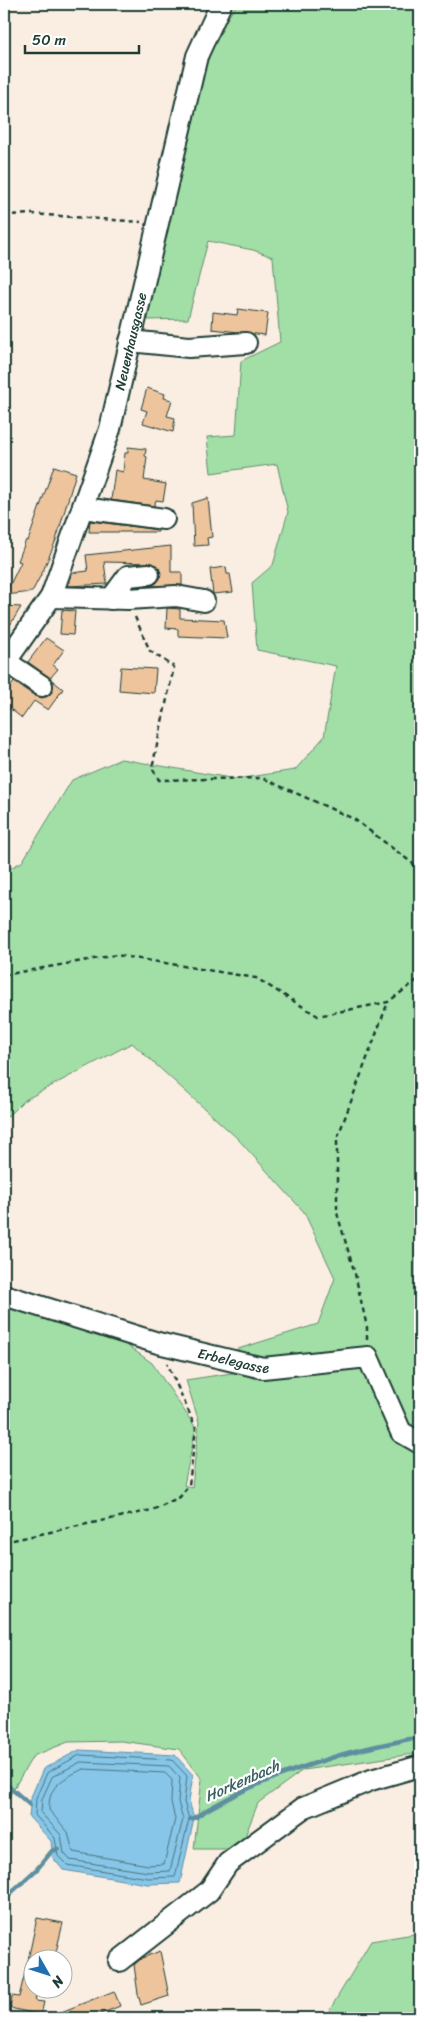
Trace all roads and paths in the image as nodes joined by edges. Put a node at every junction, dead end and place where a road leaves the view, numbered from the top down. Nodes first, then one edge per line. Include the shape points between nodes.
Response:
1 (221, 4) edge
2 (4, 215) edge
3 (158, 223) junction
4 (130, 341) junction
5 (246, 342) dead end
6 (83, 508) junction
7 (164, 519) dead end
8 (149, 574) dead end
9 (52, 597) junction
10 (120, 599) junction
11 (204, 601) dead end
12 (4, 663) edge
13 (42, 686) dead end
14 (420, 869) edge
15 (4, 975) edge
16 (420, 978) edge
17 (388, 1002) junction
18 (4, 1295) edge
19 (158, 1343) junction
20 (368, 1357) junction
21 (420, 1443) edge
22 (4, 1542) edge
23 (420, 1766) edge
24 (119, 1961) dead end

1 - 3 street, Neuenhausgasse via 197,56
2 - 3 path via 33,214
3 - 4 street, Neuenhausgasse
4 - 5 street via 189,347
4 - 6 street, Neuenhausgasse via 110,429
6 - 7 street
6 - 9 street, Neuenhausgasse
8 - 10 street via 128,576
9 - 10 street
9 - 12 street, Neuenhausgasse
10 - 11 street via 176,596
10 - 14 path via 150,651 174,667 152,768 159,780 262,778 354,819
12 - 13 street
15 - 17 path via 116,955 256,978 318,1016
16 - 17 path
17 - 20 path via 337,1139 337,1213 367,1326
18 - 19 street, Erbelegasse
19 - 20 street, Erbelegasse via 263,1368
19 - 22 path via 196,1428 189,1485 180,1497 152,1510
20 - 21 street via 401,1432
23 - 24 street via 371,1780 303,1808 228,1863 209,1891

